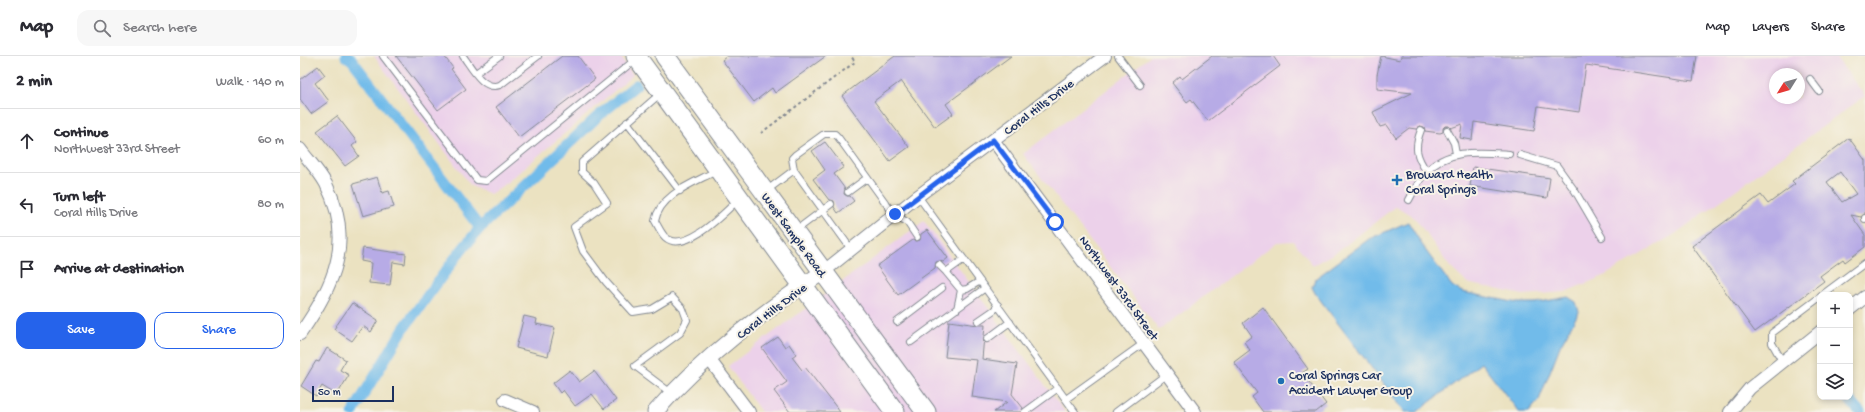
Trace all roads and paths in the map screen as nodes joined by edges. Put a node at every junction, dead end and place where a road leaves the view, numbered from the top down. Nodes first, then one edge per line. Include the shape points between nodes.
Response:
1 (382, 56) edge
2 (463, 56) edge
3 (499, 56) edge
4 (538, 56) edge
5 (665, 56) edge
6 (851, 56) edge
7 (1105, 56) edge
8 (1118, 56) edge
9 (642, 57) edge
10 (476, 73) junction
11 (680, 76) junction
12 (1810, 79) dead end
13 (1140, 85) dead end
14 (662, 91) junction
15 (1819, 91) dead end
16 (627, 122) junction
17 (1421, 130) dead end
18 (1448, 130) dead end
19 (761, 133) dead end
20 (993, 140) junction
21 (300, 149) edge
22 (1456, 154) junction
23 (1510, 154) dead end
24 (1520, 155) dead end
25 (719, 169) junction
26 (794, 170) junction
27 (1427, 172) junction
28 (868, 178) junction
29 (680, 191) junction
30 (764, 192) junction
31 (848, 192) dead end
32 (918, 196) junction
33 (740, 198) junction
34 (1409, 200) dead end
35 (831, 204) dead end
36 (824, 210) junction
37 (895, 214) junction
38 (794, 232) junction
39 (917, 236) dead end
40 (1602, 238) dead end
41 (851, 250) junction
42 (964, 259) junction
43 (1865, 262) edge
44 (939, 265) dead end
45 (823, 272) junction
46 (946, 272) junction
47 (980, 281) junction
48 (803, 285) junction
49 (942, 288) dead end
50 (985, 288) junction
51 (961, 290) junction
52 (1826, 292) edge
53 (1865, 297) edge
54 (1817, 299) edge
55 (998, 305) junction
56 (1853, 307) edge
57 (957, 309) junction
58 (897, 322) dead end
59 (978, 322) dead end
60 (1010, 322) junction
61 (300, 334) edge
62 (1817, 334) edge
63 (987, 339) dead end
64 (911, 342) dead end
65 (1144, 343) junction
66 (709, 359) junction
67 (1782, 361) junction
68 (1167, 374) junction
69 (1058, 388) junction
70 (672, 393) junction
71 (1066, 399) junction
72 (504, 400) dead end
73 (533, 412) edge
74 (655, 412) edge
75 (749, 412) edge
76 (895, 412) edge
77 (926, 412) edge
78 (1025, 412) edge
79 (1076, 412) edge
80 (1116, 412) edge
81 (1195, 412) edge
82 (1730, 412) edge

1 - 9 lane via 477,180 486,181
2 - 10 lane
3 - 10 lane
4 - 10 lane via 494,87 487,85
5 - 11 main road, West Sample Road
6 - 19 path via 855,62
7 - 20 street, Coral Hills Drive
8 - 13 lane
9 - 11 main road
9 - 14 main road, West Sample Road
11 - 30 main road, West Sample Road
12 - 15 lane
14 - 16 lane
14 - 25 main road, West Sample Road
16 - 29 lane
16 - 70 lane via 582,162 582,172 594,183 607,203 574,227 583,251 633,312 652,309 672,297 683,309 687,320 680,333 635,366
17 - 27 lane via 1416,148 1418,158
18 - 22 lane
20 - 32 street, Coral Hills Drive
20 - 65 street, Northwest 33rd Street
21 - 61 street via 326,183 338,216 340,249 332,280
22 - 23 lane
22 - 27 lane via 1444,159
24 - 40 lane via 1557,166 1575,191
25 - 29 lane
25 - 33 main road, West Sample Road
26 - 28 lane via 792,158 829,133 838,137
26 - 30 lane
26 - 36 lane
27 - 34 lane
28 - 31 lane
28 - 37 lane
29 - 33 lane via 669,197 657,210 655,221 665,236 672,241 696,236
30 - 38 main road, West Sample Road
32 - 37 street, Coral Hills Drive
32 - 42 lane
33 - 48 main road, West Sample Road
35 - 36 lane
36 - 38 lane
36 - 41 lane
37 - 39 lane via 907,222
37 - 41 street, Coral Hills Drive
38 - 45 main road, West Sample Road
41 - 45 street, Coral Hills Drive
42 - 46 lane
42 - 47 lane
43 - 52 lane
44 - 46 lane
45 - 48 street, Coral Hills Drive
45 - 77 main road, West Sample Road
46 - 51 lane
47 - 50 lane
47 - 51 lane
48 - 66 street, Coral Hills Drive
48 - 76 main road, West Sample Road
49 - 58 lane
50 - 55 lane
50 - 57 lane
51 - 57 lane
53 - 56 street
54 - 67 lane via 1772,333 1772,343
55 - 59 lane
55 - 60 lane
57 - 64 lane
60 - 63 lane
60 - 69 lane
62 - 67 street
65 - 68 street, Northwest 33rd Street
65 - 71 lane
66 - 70 street, Coral Hills Drive
66 - 75 street
67 - 82 street via 1750,388
68 - 80 lane
68 - 81 street, Northwest 33rd Street
69 - 71 lane
69 - 78 lane
70 - 74 street, Coral Hills Drive
71 - 79 lane
72 - 73 street

